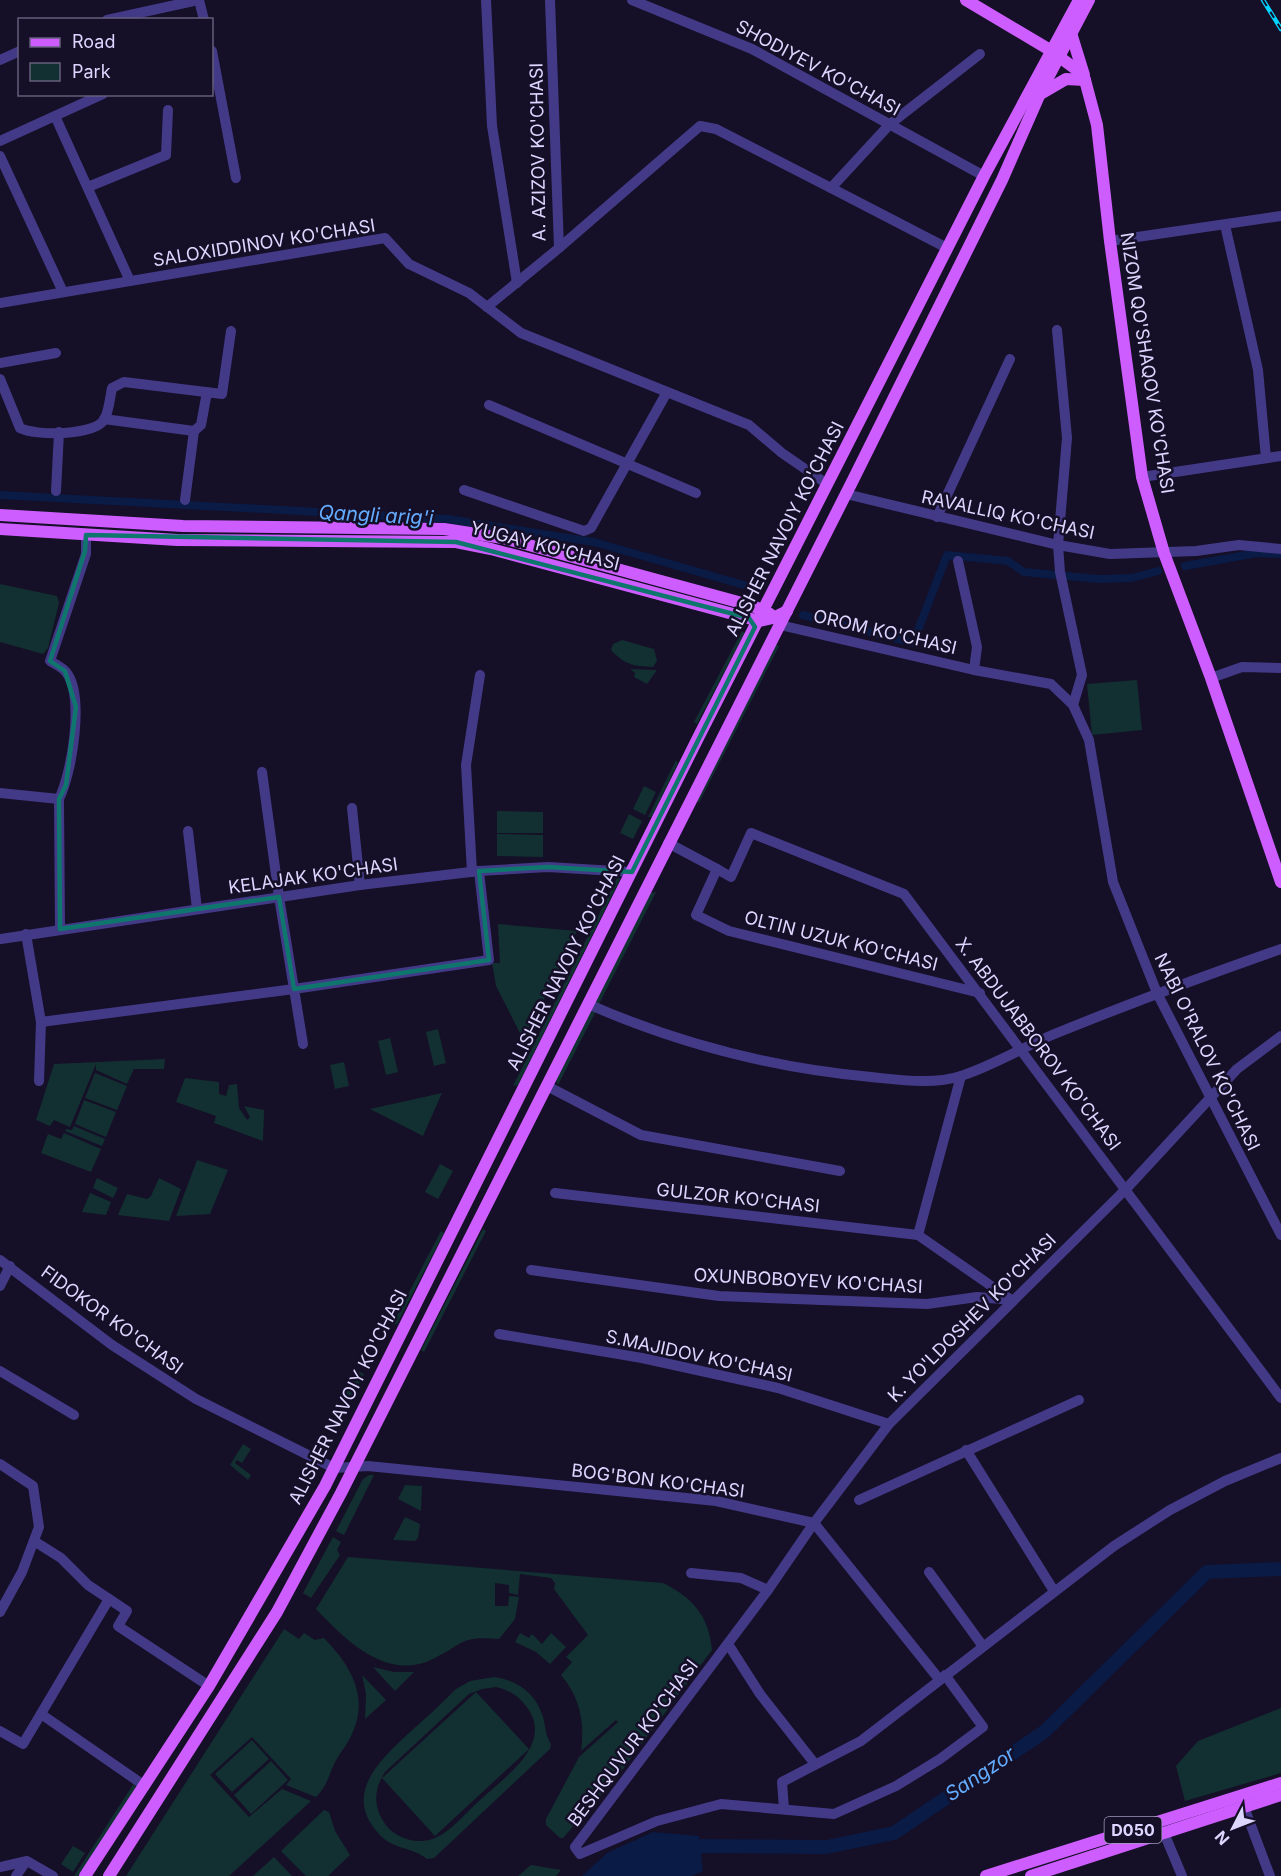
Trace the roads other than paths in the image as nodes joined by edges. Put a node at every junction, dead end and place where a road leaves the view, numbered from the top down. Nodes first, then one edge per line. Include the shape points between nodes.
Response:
1 (195, 0) edge
2 (486, 0) edge
3 (550, 0) edge
4 (632, 0) edge
5 (966, 0) edge
6 (1079, 0) edge
7 (1089, 0) edge
8 (115, 18) edge
9 (203, 18) edge
10 (1071, 33) junction
11 (18, 52) edge
12 (1054, 53) junction
13 (980, 54) dead end
14 (213, 56) edge
15 (0, 60) edge
16 (1085, 80) junction
17 (1040, 94) junction
18 (99, 96) edge
19 (168, 110) dead end
20 (55, 116) junction
21 (890, 124) junction
22 (0, 141) edge
23 (0, 156) edge
24 (984, 176) junction
25 (236, 178) dead end
26 (88, 187) junction
27 (831, 188) junction
28 (1281, 216) edge
29 (1225, 225) junction
30 (1110, 241) junction
31 (559, 248) junction
32 (947, 248) junction
33 (130, 281) junction
34 (517, 283) junction
35 (63, 292) junction
36 (0, 303) edge
37 (487, 307) junction
38 (1057, 330) dead end
39 (231, 331) dead end
40 (56, 353) dead end
41 (1010, 359) dead end
42 (0, 363) edge
43 (0, 379) edge
44 (876, 388) junction
45 (207, 392) junction
46 (667, 392) junction
47 (895, 396) junction
48 (489, 405) dead end
49 (104, 419) junction
50 (194, 431) junction
51 (59, 432) junction
52 (1281, 456) edge
53 (1266, 458) junction
54 (629, 464) junction
55 (1142, 477) junction
56 (827, 484) junction
57 (464, 490) dead end
58 (56, 491) dead end
59 (696, 493) dead end
60 (846, 494) junction
61 (185, 500) dead end
62 (0, 515) edge
63 (938, 517) junction
64 (0, 529) edge
65 (86, 535) junction
66 (1058, 544) junction
67 (1281, 549) edge
68 (1164, 553) junction
69 (958, 561) dead end
70 (769, 619) junction
71 (1281, 668) edge
72 (974, 670) junction
73 (480, 675) dead end
74 (1211, 678) junction
75 (1073, 705) junction
76 (262, 772) dead end
77 (0, 793) edge
78 (59, 799) junction
79 (352, 808) dead end
80 (188, 831) dead end
81 (668, 843) junction
82 (717, 869) junction
83 (476, 871) junction
84 (632, 872) junction
85 (1281, 882) edge
86 (360, 885) junction
87 (279, 897) junction
88 (197, 909) junction
89 (60, 929) junction
90 (26, 934) junction
91 (1, 939) edge
92 (1281, 949) edge
93 (294, 989) junction
94 (980, 993) junction
95 (1157, 993) junction
96 (588, 1004) junction
97 (41, 1022) junction
98 (1281, 1036) edge
99 (303, 1044) dead end
100 (1020, 1048) junction
101 (961, 1077) junction
102 (39, 1081) dead end
103 (547, 1086) junction
104 (1208, 1098) junction
105 (505, 1125) junction
106 (522, 1134) junction
107 (840, 1171) dead end
108 (1126, 1189) junction
109 (555, 1193) dead end
110 (918, 1235) junction
111 (1281, 1235) edge
112 (5, 1263) edge
113 (531, 1270) dead end
114 (0, 1286) edge
115 (1013, 1300) junction
116 (499, 1334) dead end
117 (0, 1371) edge
118 (1281, 1398) edge
119 (1079, 1400) dead end
120 (74, 1415) dead end
121 (889, 1424) junction
122 (966, 1450) junction
123 (1281, 1458) edge
124 (0, 1464) edge
125 (334, 1468) junction
126 (353, 1468) junction
127 (859, 1500) dead end
128 (814, 1523) junction
129 (34, 1541) junction
130 (929, 1572) dead end
131 (691, 1573) dead end
132 (768, 1590) junction
133 (1054, 1591) junction
134 (109, 1599) junction
135 (0, 1612) edge
136 (982, 1645) junction
137 (724, 1649) junction
138 (942, 1677) junction
139 (208, 1686) junction
140 (41, 1714) junction
141 (0, 1731) edge
142 (815, 1764) junction
143 (1281, 1783) edge
144 (145, 1786) junction
145 (1281, 1795) edge
146 (1244, 1807) junction
147 (784, 1809) junction
148 (1164, 1833) junction
149 (25, 1863) junction
150 (0, 1867) edge
151 (16, 1876) edge
152 (53, 1876) edge
153 (85, 1876) edge
154 (109, 1876) edge
155 (986, 1876) edge
156 (1031, 1876) edge
157 (1182, 1876) edge
158 (1270, 1876) edge

1 - 8 street
1 - 9 street
2 - 34 street via 492,126
3 - 31 street, A. AZIZOV KO'CHASI
4 - 21 street, SHODIYEV KO'CHASI via 752,49
5 - 12 main road
6 - 12 main road
7 - 10 main road
10 - 12 main road
10 - 16 main road, NIZOM QO'SHAQOV KO'CHASI
11 - 15 street
12 - 16 main road
12 - 17 main road, ALISHER NAVOIY KO'CHASI
12 - 24 main road, ALISHER NAVOIY KO'CHASI
13 - 21 street
14 - 25 street
16 - 17 main road via 1066,79
16 - 30 main road, NIZOM QO'SHAQOV KO'CHASI via 1097,125
17 - 47 main road, ALISHER NAVOIY KO'CHASI
18 - 20 street
19 - 26 street via 166,155
20 - 22 street
20 - 26 street
21 - 24 street, SHODIYEV KO'CHASI
21 - 27 street
23 - 35 street
24 - 32 main road, ALISHER NAVOIY KO'CHASI
26 - 33 street
27 - 31 street via 716,129 700,126
27 - 32 street
28 - 29 street
29 - 30 street
29 - 53 street via 1258,370
30 - 55 main road, NIZOM QO'SHAQOV KO'CHASI
31 - 34 street, A. AZIZOV KO'CHASI
32 - 44 main road, ALISHER NAVOIY KO'CHASI
33 - 35 street, SALOXIDDINOV KO'CHASI
33 - 37 street, SALOXIDDINOV KO'CHASI via 386,238 409,264 469,293
34 - 37 street, A. AZIZOV KO'CHASI
35 - 36 street, SALOXIDDINOV KO'CHASI
37 - 46 street, SALOXIDDINOV KO'CHASI via 521,333
38 - 66 street via 1067,438
39 - 45 street via 222,394
40 - 42 street
41 - 63 street
43 - 51 street via 20,428 30,433
44 - 47 main road
44 - 56 main road, ALISHER NAVOIY KO'CHASI
45 - 49 street via 124,382 112,388
45 - 50 street via 201,425
46 - 54 street
46 - 56 street, SALOXIDDINOV KO'CHASI via 749,425
47 - 60 main road, ALISHER NAVOIY KO'CHASI
48 - 54 street
49 - 50 street
49 - 51 street via 91,430
50 - 61 street
51 - 58 street
52 - 53 street
53 - 55 street
54 - 57 street via 591,528 584,531
54 - 59 street
55 - 68 main road, NIZOM QO'SHAQOV KO'CHASI
56 - 70 main road, ALISHER NAVOIY KO'CHASI
60 - 63 street, RAVALLIQ KO'CHASI
60 - 70 main road, ALISHER NAVOIY KO'CHASI
62 - 70 main road, YUGAY KO'CHASI via 183,526 444,529 513,541
63 - 66 street, RAVALLIQ KO'CHASI
64 - 65 main road, YUGAY KO'CHASI
65 - 70 main road, YUGAY KO'CHASI via 177,540 456,542
65 - 78 street via 86,554 50,661 65,671 76,707 66,785
66 - 68 street, RAVALLIQ KO'CHASI via 1110,554
66 - 75 street via 1082,675
67 - 68 street, RAVALLIQ KO'CHASI via 1239,545
68 - 74 main road, NIZOM QO'SHAQOV KO'CHASI
69 - 72 street, OROM KO'CHASI via 977,647
70 - 72 street, OROM KO'CHASI
70 - 81 main road, ALISHER NAVOIY KO'CHASI via 772,640
70 - 84 main road, ALISHER NAVOIY KO'CHASI
71 - 74 street via 1242,667
72 - 75 street, OROM KO'CHASI via 1051,684
73 - 83 street via 466,765
74 - 85 main road, NIZOM QO'SHAQOV KO'CHASI
75 - 95 street, NABI O'RALOV KO'CHASI via 1089,740 1113,882
76 - 87 street
77 - 78 street
78 - 89 street
79 - 86 street
80 - 88 street
81 - 82 street
81 - 96 main road, ALISHER NAVOIY KO'CHASI
82 - 94 street, OLTIN UZUK KO'CHASI via 696,915 729,931
82 - 94 street, X. ABDUJABBOROV KO'CHASI via 731,877 751,833 903,894
83 - 84 street, KELAJAK KO'CHASI via 548,867
83 - 86 street, KELAJAK KO'CHASI
83 - 93 street via 489,960
84 - 105 main road, ALISHER NAVOIY KO'CHASI
86 - 87 street, KELAJAK KO'CHASI
87 - 88 street, KELAJAK KO'CHASI
87 - 93 street
88 - 89 street, KELAJAK KO'CHASI
89 - 90 street, KELAJAK KO'CHASI
90 - 91 street, KELAJAK KO'CHASI
90 - 97 street
92 - 95 street
93 - 97 street
93 - 99 street
94 - 100 street, X. ABDUJABBOROV KO'CHASI
95 - 100 street
95 - 104 street, NABI O'RALOV KO'CHASI
96 - 101 street via 667,1035 740,1057 815,1072 921,1082
96 - 103 main road, ALISHER NAVOIY KO'CHASI
97 - 102 street
98 - 104 street, K. YO'LDOSHEV KO'CHASI via 1237,1069
100 - 101 street
100 - 108 street, X. ABDUJABBOROV KO'CHASI
101 - 110 street
103 - 106 main road, ALISHER NAVOIY KO'CHASI
103 - 107 street via 641,1134
104 - 108 street, K. YO'LDOSHEV KO'CHASI
104 - 111 street, NABI O'RALOV KO'CHASI
105 - 106 main road
105 - 125 main road, ALISHER NAVOIY KO'CHASI
106 - 126 main road, ALISHER NAVOIY KO'CHASI
108 - 115 street, K. YO'LDOSHEV KO'CHASI
108 - 118 street, X. ABDUJABBOROV KO'CHASI
109 - 110 street, GULZOR KO'CHASI
110 - 115 street, GULZOR KO'CHASI
112 - 114 street
112 - 125 street, FIDOKOR KO'CHASI via 112,1345 168,1382
113 - 115 street, OXUNBOBOYEV KO'CHASI via 719,1296 927,1304 977,1297
115 - 121 street, K. YO'LDOSHEV KO'CHASI
116 - 121 street, S.MAJIDOV KO'CHASI via 642,1358 778,1388
117 - 120 street
119 - 122 street
121 - 128 street, K. YO'LDOSHEV KO'CHASI
122 - 127 street
122 - 133 street
123 - 133 street via 1170,1510 1113,1546
124 - 129 street via 33,1486 39,1527
125 - 126 street, BOG'BON KO'CHASI
125 - 139 main road, ALISHER NAVOIY KO'CHASI
126 - 128 street, BOG'BON KO'CHASI via 368,1466 716,1501
126 - 154 main road, ALISHER NAVOIY KO'CHASI via 277,1612
128 - 132 street, K. YO'LDOSHEV KO'CHASI
128 - 138 street
129 - 134 street via 61,1558
129 - 135 street
130 - 136 street
131 - 132 street via 741,1578
132 - 137 street, K. YO'LDOSHEV KO'CHASI
133 - 136 street
134 - 139 street via 127,1611 118,1626
134 - 140 street
136 - 138 street
137 - 142 street
137 - 147 street, BESHQUVUR KO'CHASI via 574,1847 580,1854 657,1821 721,1804
138 - 142 street via 861,1741
138 - 147 street, BESHQUVUR KO'CHASI via 983,1727 896,1786 834,1814
139 - 144 main road, ALISHER NAVOIY KO'CHASI
140 - 141 street via 23,1744
140 - 144 street
142 - 147 street via 782,1782
143 - 155 main road, D050
144 - 153 main road, ALISHER NAVOIY KO'CHASI
145 - 146 main road, D050
146 - 148 main road, D050
146 - 158 street
148 - 156 main road, D050
148 - 157 street
149 - 150 street
149 - 151 street
149 - 152 street

